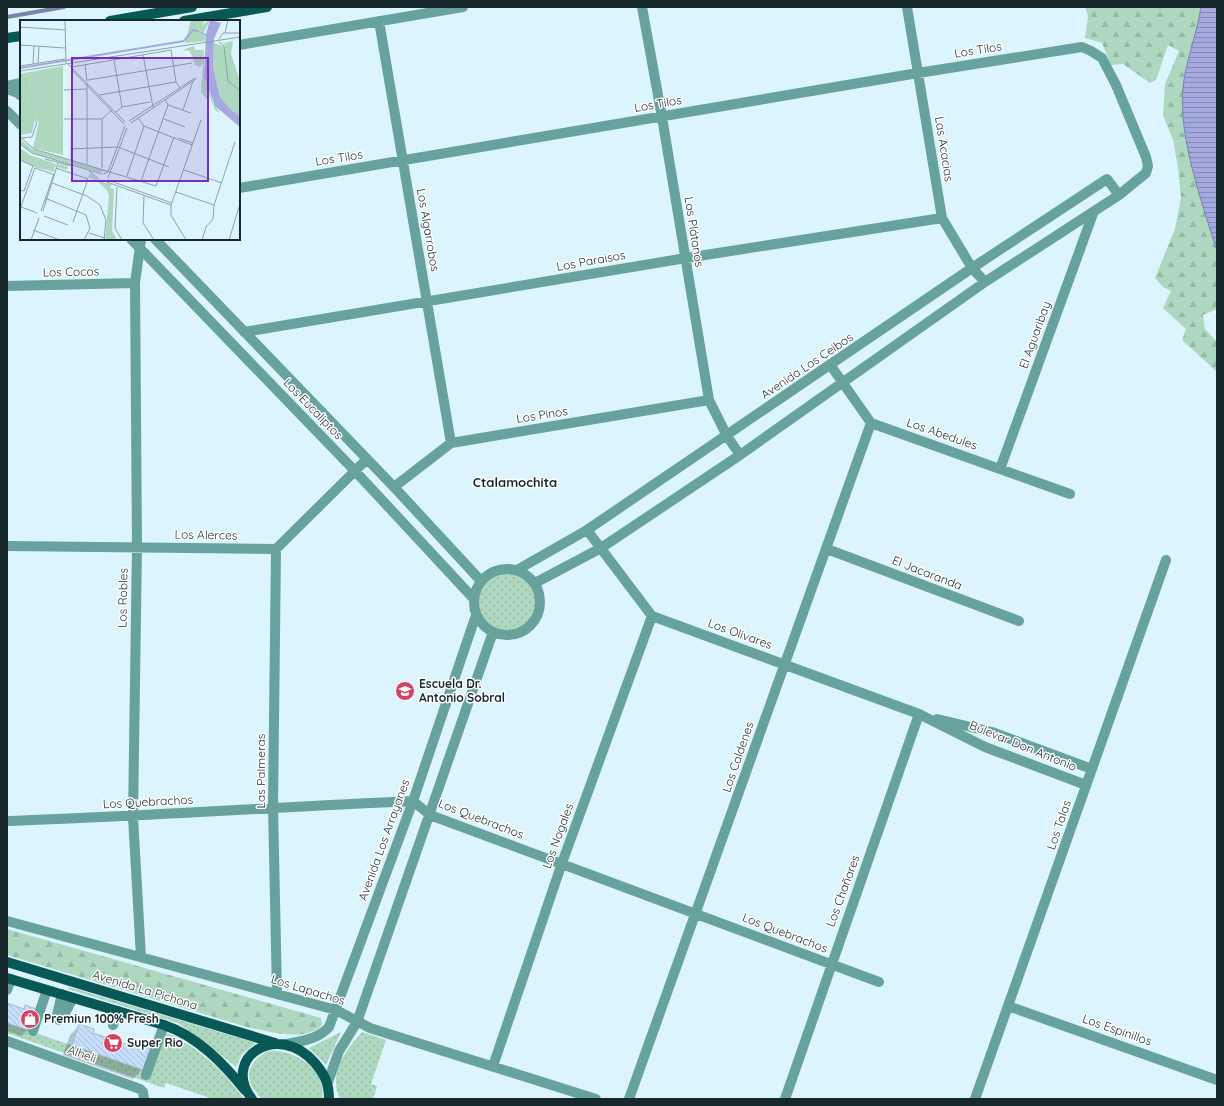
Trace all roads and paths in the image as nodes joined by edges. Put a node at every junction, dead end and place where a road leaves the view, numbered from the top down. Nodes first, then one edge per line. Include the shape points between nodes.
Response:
1 (192, 7) edge
2 (267, 7) edge
3 (463, 7) edge
4 (642, 7) edge
5 (907, 7) edge
6 (226, 10) edge
7 (116, 20) edge
8 (188, 20) edge
9 (379, 21) junction
10 (20, 37) edge
11 (7, 38) edge
12 (240, 45) edge
13 (918, 73) junction
14 (20, 83) edge
15 (7, 86) edge
16 (7, 89) edge
17 (20, 95) edge
18 (7, 111) edge
19 (662, 117) junction
20 (20, 124) edge
21 (404, 161) junction
22 (240, 188) edge
23 (1119, 195) junction
24 (1094, 211) junction
25 (942, 218) junction
26 (156, 240) edge
27 (141, 244) edge
28 (686, 258) junction
29 (972, 268) junction
30 (985, 282) junction
31 (135, 283) junction
32 (7, 286) edge
33 (427, 301) junction
34 (244, 332) junction
35 (831, 366) junction
36 (843, 382) junction
37 (709, 400) junction
38 (871, 423) junction
39 (727, 436) junction
40 (451, 443) junction
41 (740, 455) junction
42 (367, 459) junction
43 (1000, 469) junction
44 (355, 471) junction
45 (394, 487) junction
46 (1070, 494) dead end
47 (588, 530) junction
48 (7, 546) edge
49 (136, 547) junction
50 (601, 548) junction
51 (276, 549) junction
52 (827, 549) junction
53 (1166, 560) dead end
54 (518, 570) junction
55 (481, 581) junction
56 (535, 583) junction
57 (474, 599) junction
58 (476, 615) junction
59 (652, 616) junction
60 (1019, 621) dead end
61 (493, 632) junction
62 (785, 665) junction
63 (919, 714) junction
64 (1092, 769) junction
65 (1086, 785) junction
66 (412, 801) junction
67 (274, 807) junction
68 (430, 814) junction
69 (133, 817) junction
70 (7, 821) edge
71 (562, 864) junction
72 (697, 913) junction
73 (7, 921) edge
74 (141, 957) junction
75 (7, 962) edge
76 (830, 964) junction
77 (9, 979) edge
78 (879, 982) dead end
79 (7, 990) edge
80 (47, 990) junction
81 (277, 993) junction
82 (62, 994) junction
83 (73, 998) junction
84 (1008, 1006) junction
85 (336, 1010) junction
86 (118, 1011) junction
87 (357, 1022) junction
88 (113, 1025) dead end
89 (164, 1025) junction
90 (33, 1030) dead end
91 (7, 1041) edge
92 (280, 1043) junction
93 (492, 1066) junction
94 (146, 1075) dead end
95 (1217, 1080) edge
96 (328, 1082) junction
97 (245, 1090) junction
98 (144, 1097) edge
99 (252, 1099) edge
100 (329, 1099) edge
101 (596, 1099) edge
102 (630, 1099) edge
103 (785, 1099) edge
104 (975, 1099) edge

1 - 7 main road
2 - 6 main road
3 - 9 street
4 - 19 street, Los Plátanos
5 - 13 street, Las Acacias
6 - 8 main road
9 - 12 street
9 - 21 street, Los Algarrobos
10 - 11 main road
13 - 19 street, Los Tilos
13 - 23 street, Los Tilos via 1082,47 1091,51 1102,58 1116,85 1148,166 1146,173
13 - 25 street, Las Acacias
14 - 15 street
16 - 17 street
18 - 20 street
19 - 21 street, Los Tilos
19 - 28 street, Los Plátanos
21 - 22 street, Los Tilos
21 - 33 street, Los Algarrobos
23 - 24 street
23 - 29 street, Avenida Los Ceibos via 1107,179
24 - 30 street
24 - 43 street, El Aguaribay
25 - 28 street, Los Paraisos
25 - 29 street, Las Acacias
26 - 34 street, Los Eucaliptos
27 - 31 street, Los Robles
27 - 44 street, Los Eucaliptos
28 - 33 street, Los Paraisos
28 - 37 street, Los Plátanos
29 - 30 street, Las Acacias
29 - 35 street, Avenida Los Ceibos
30 - 36 street
31 - 32 street, Los Cocos
31 - 49 street, Los Robles
33 - 34 street, Los Paraisos
33 - 40 street, Los Algarrobos
34 - 42 street, Los Eucaliptos
35 - 36 street
35 - 39 street, Avenida Los Ceibos
36 - 38 street
36 - 41 street
37 - 39 street, Los Plátanos
37 - 40 street, Los Pinos
38 - 43 street, Los Abedules
38 - 52 street, Los Caldenes
39 - 41 street, Los Plátanos
39 - 47 street, Avenida Los Ceibos
40 - 45 street, Los Pinos
41 - 50 street
42 - 44 street
42 - 45 street, Los Eucaliptos
43 - 46 street, Los Abedules
44 - 51 street
44 - 57 street, Los Eucaliptos
45 - 55 street, Los Eucaliptos
47 - 50 street
47 - 54 street, Avenida Los Ceibos
48 - 49 street, Los Alerces
49 - 51 street, Los Alerces
49 - 69 street, Los Robles
50 - 56 street
50 - 59 street
51 - 67 street, Las Palmeras
52 - 60 street, El Jacaranda
52 - 62 street, Los Caldenes
53 - 64 street, Los Talas
54 - 55 street via 497,570
54 - 56 street
55 - 57 street
56 - 61 street via 541,601 540,611 533,623 512,635
57 - 58 street
58 - 61 street via 486,628
58 - 66 street, Avenida Los Arrayanes
59 - 62 street, Los Olivares
59 - 71 street, Los Nogales
61 - 68 street
62 - 63 street, Los Olivares
62 - 72 street, Los Caldenes
63 - 64 street, Bulevar Don Antonio via 992,732
63 - 65 street, Bulevar Don Antonio via 985,747
63 - 76 street, Los Chañares
64 - 65 street, Los Talas
65 - 84 street, Los Talas
66 - 67 street, Los Quebrachos
66 - 68 street, Los Quebrachos
66 - 85 street, Avenida Los Arrayanes
67 - 69 street, Los Quebrachos
67 - 81 street, Las Palmeras
68 - 71 street, Los Quebrachos
68 - 87 street
69 - 70 street, Los Quebrachos
69 - 74 street, Los Robles
71 - 72 street, Los Quebrachos
71 - 93 street, Los Nogales
72 - 76 street, Los Quebrachos
72 - 102 street, Los Caldenes
73 - 74 street, Los Lapachos
74 - 81 street, Los Lapachos
75 - 92 main road, Avenida La Pichona
76 - 78 street, Los Quebrachos
76 - 103 street, Los Chañares
77 - 79 street
77 - 80 main road
80 - 82 main road
80 - 90 street
81 - 85 street, Los Lapachos
82 - 83 main road
82 - 83 street via 57,1015 59,1020
83 - 86 main road
84 - 95 street, Los Espinillos
84 - 104 street, Los Talas
85 - 87 street, Los Lapachos
85 - 92 street, Avenida Los Arrayanes via 329,1027 323,1033 302,1041
86 - 88 street
86 - 89 main road
87 - 93 street, Los Lapachos
87 - 96 street via 339,1051
89 - 94 street via 155,1040
89 - 97 main road via 212,1054
91 - 98 street, Alheli via 140,1089
92 - 96 main road, Avenida La Pichona via 303,1052
92 - 97 main road via 263,1046 248,1060 243,1077
93 - 101 street, Los Lapachos
96 - 100 main road
97 - 99 main road

